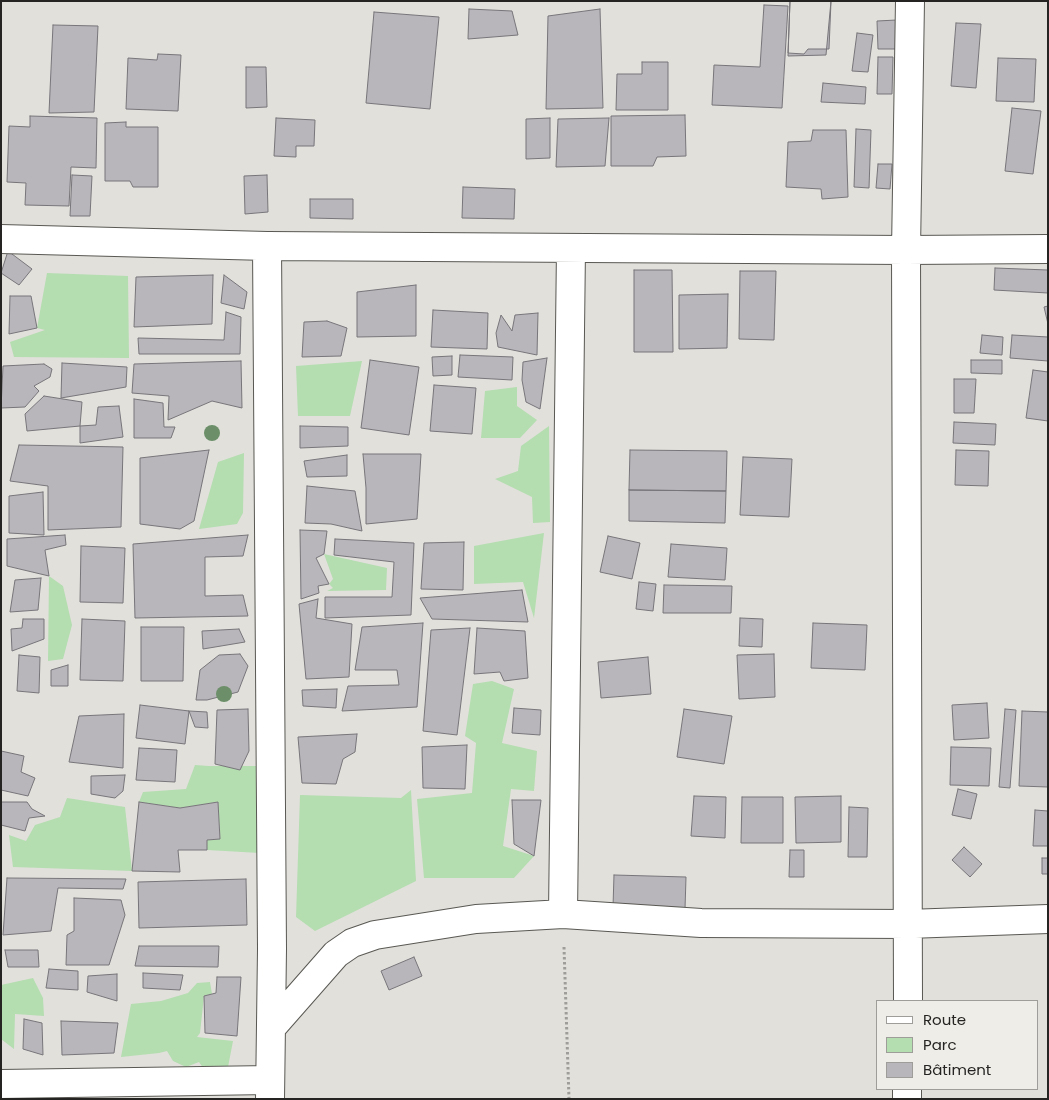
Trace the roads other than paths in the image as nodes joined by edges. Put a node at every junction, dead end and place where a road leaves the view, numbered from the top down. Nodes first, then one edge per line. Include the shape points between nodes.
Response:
1 (910, 1) edge
2 (1, 239) edge
3 (267, 246) junction
4 (571, 248) junction
5 (1048, 249) edge
6 (906, 250) junction
7 (563, 914) junction
8 (1048, 919) edge
9 (908, 924) junction
10 (908, 1000) edge
11 (270, 1028) junction
12 (1, 1084) edge
13 (270, 1090) edge

1 - 6 street
2 - 3 street
3 - 4 street
3 - 11 street
4 - 6 street
4 - 7 street
5 - 6 street
6 - 9 street
7 - 9 street via 701,924
7 - 11 street via 476,919 375,935 352,943 336,954
8 - 9 street
9 - 10 street
11 - 13 street
12 - 13 street

